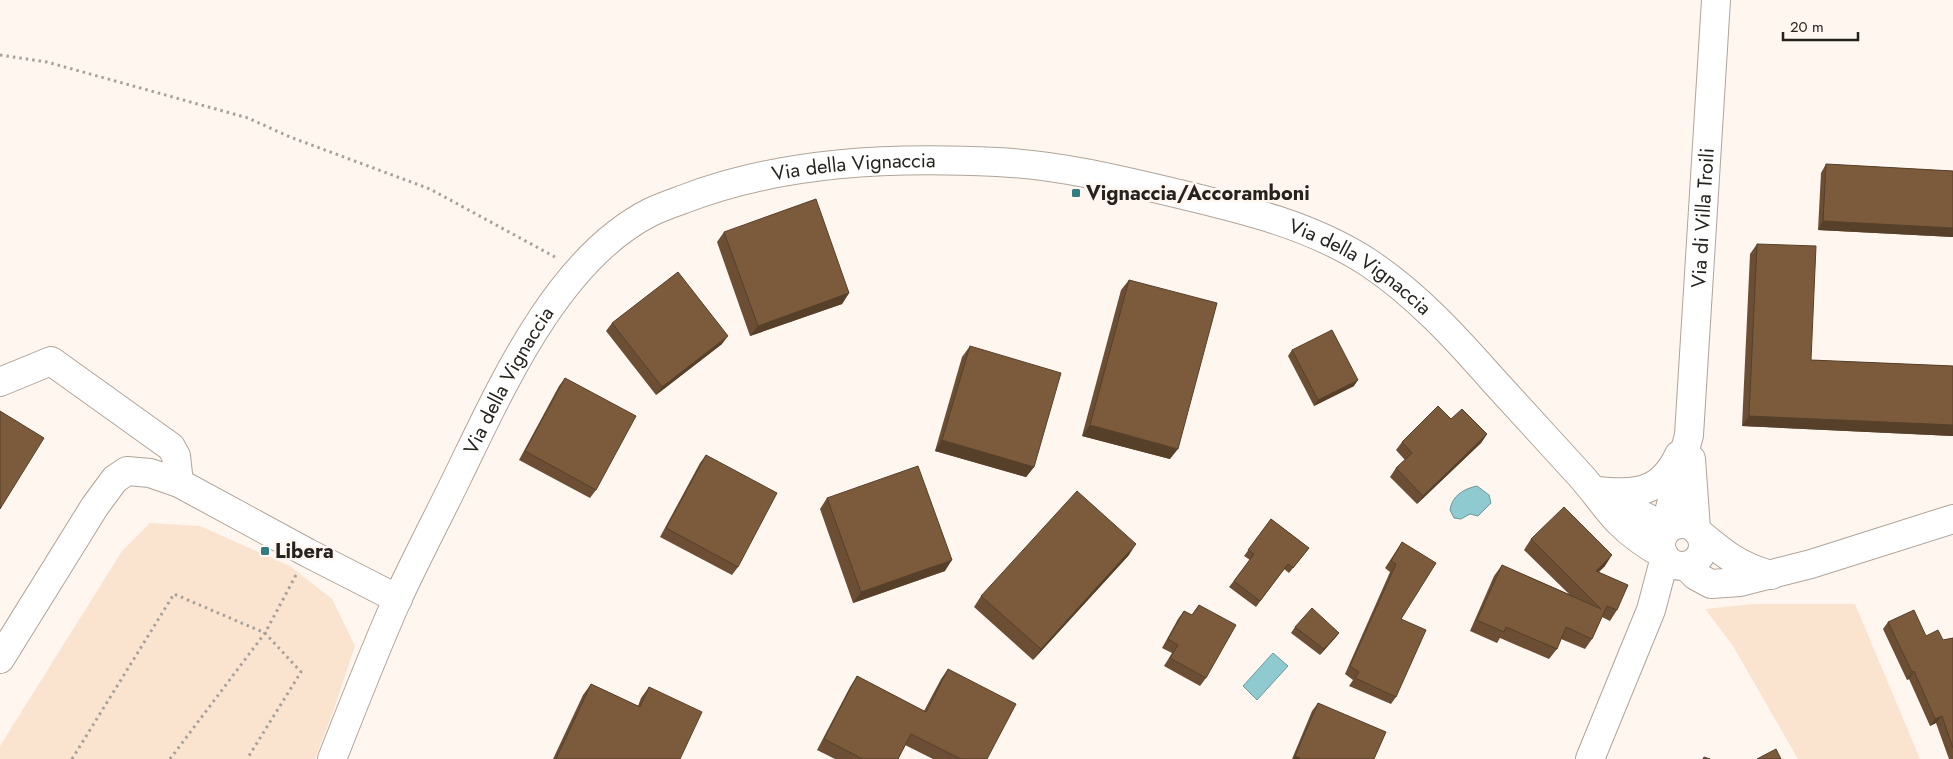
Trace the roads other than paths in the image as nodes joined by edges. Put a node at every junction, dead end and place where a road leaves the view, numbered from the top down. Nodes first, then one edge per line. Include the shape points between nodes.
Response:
1 (1716, 0) edge
2 (0, 382) edge
3 (1689, 435) junction
4 (179, 483) junction
5 (1595, 491) junction
6 (1953, 519) edge
7 (1678, 545) junction
8 (1771, 575) junction
9 (398, 599) junction
10 (0, 659) edge
11 (332, 759) edge
12 (1590, 759) edge

1 - 3 street, Via di Villa Troili
2 - 4 street via 51,361 172,447
3 - 5 street via 1672,470 1660,482 1640,491
3 - 7 street, Via di Villa Troili
4 - 9 street
4 - 10 street via 134,470 115,479
5 - 7 street, Via della Vignaccia
5 - 9 street, Via della Vignaccia via 1451,334 1410,295 1342,246 1296,226 1096,174 1017,163 923,159 838,165 790,171 711,189 651,212 604,244 577,271 550,308 506,380
6 - 8 street
7 - 8 street via 1736,561
7 - 8 street via 1696,576 1711,584 1730,584
7 - 12 street
9 - 11 street, Via della Vignaccia

